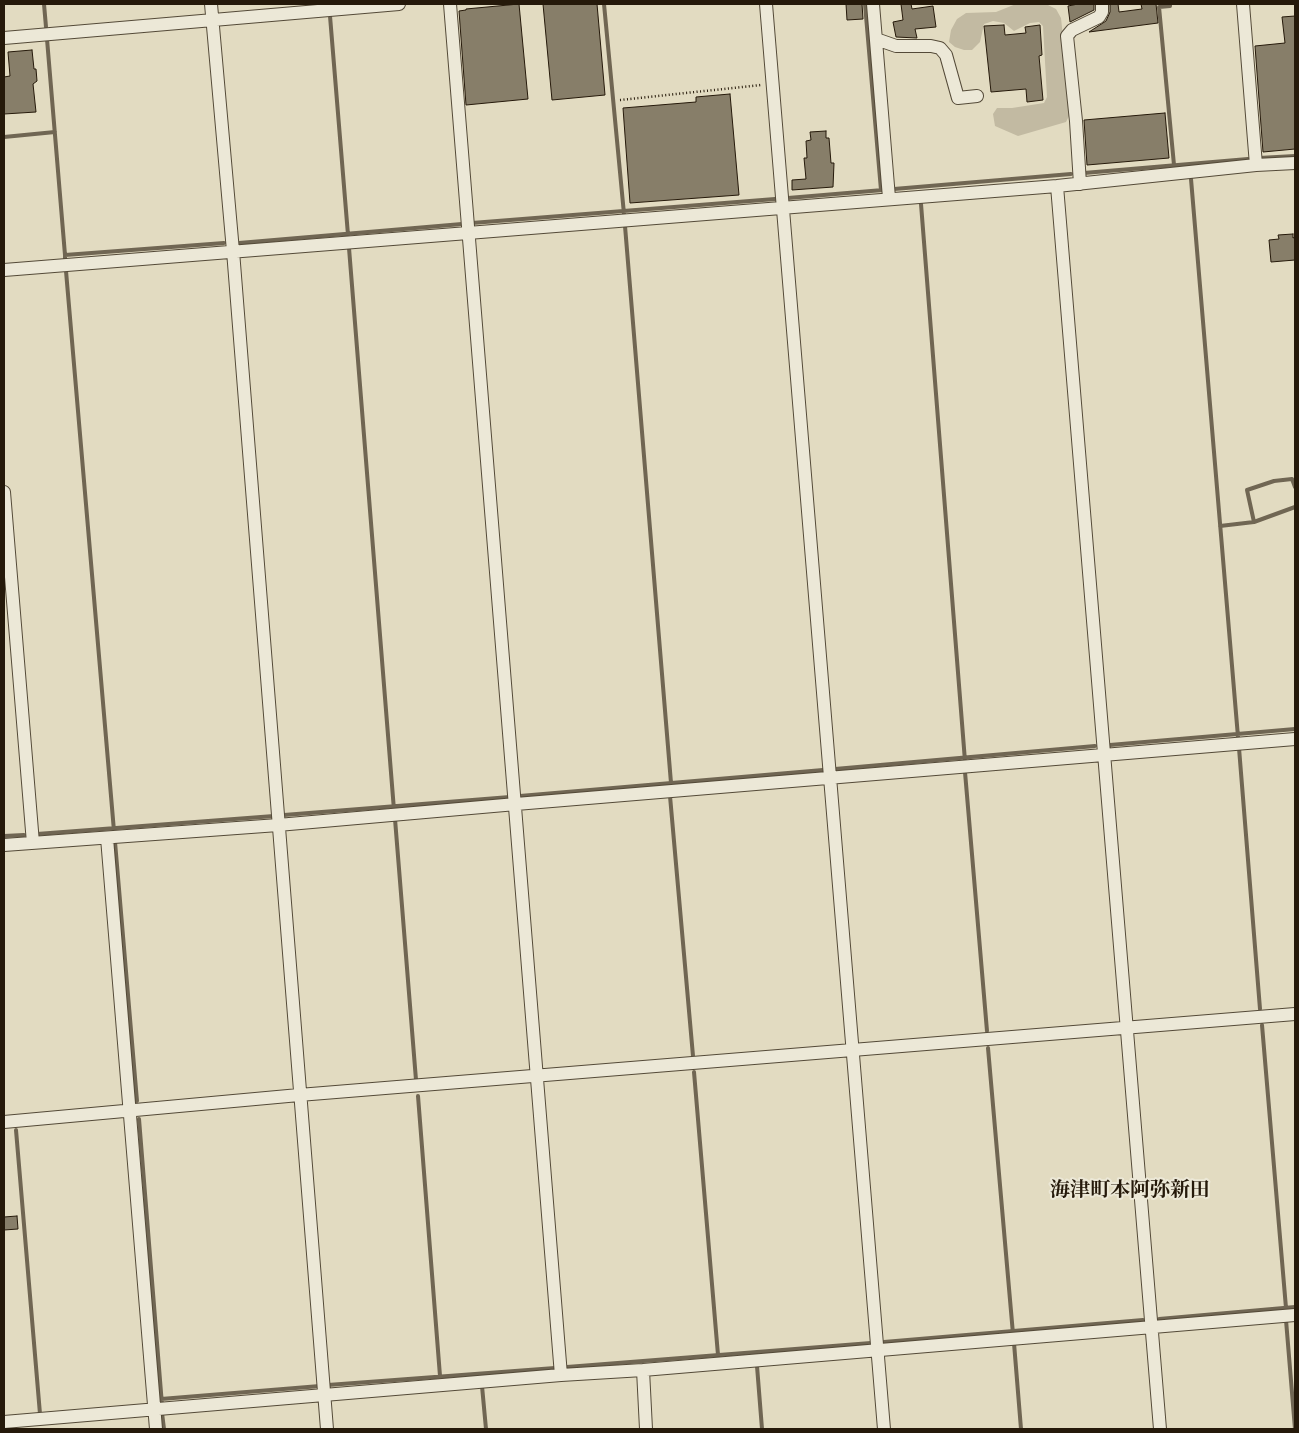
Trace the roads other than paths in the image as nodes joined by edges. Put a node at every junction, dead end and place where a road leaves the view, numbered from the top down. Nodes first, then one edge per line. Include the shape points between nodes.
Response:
1 (211, 4) edge
2 (399, 4) edge
3 (450, 4) edge
4 (766, 4) edge
5 (874, 4) edge
6 (1102, 4) edge
7 (1243, 4) edge
8 (213, 20) junction
9 (4, 38) edge
10 (876, 39) junction
11 (977, 96) dead end
12 (1295, 163) edge
13 (1256, 165) junction
14 (1080, 184) junction
15 (1057, 186) junction
16 (889, 198) junction
17 (782, 207) junction
18 (468, 233) junction
19 (233, 251) junction
20 (4, 270) edge
21 (4, 492) edge
22 (1295, 739) edge
23 (1103, 754) junction
24 (830, 778) junction
25 (516, 804) junction
26 (278, 826) junction
27 (107, 838) junction
28 (33, 843) junction
29 (4, 845) edge
30 (1295, 1014) edge
31 (1127, 1029) junction
32 (853, 1051) junction
33 (537, 1076) junction
34 (300, 1095) junction
35 (128, 1111) junction
36 (4, 1122) edge
37 (1295, 1314) edge
38 (1152, 1327) junction
39 (878, 1349) junction
40 (642, 1370) junction
41 (561, 1374) junction
42 (324, 1396) junction
43 (154, 1410) junction
44 (4, 1422) edge
45 (156, 1429) edge
46 (327, 1429) edge
47 (646, 1429) edge
48 (884, 1429) edge
49 (1160, 1429) edge

1 - 8 street
2 - 8 street
3 - 18 street
4 - 17 street
5 - 10 street
6 - 14 street via 1099,17 1072,30 1067,36
7 - 13 street
8 - 9 street
8 - 19 street
10 - 11 street via 896,46 940,48 946,55 958,98
10 - 16 street
12 - 13 street
13 - 14 street
14 - 15 street
15 - 16 street
15 - 23 street
16 - 17 street
17 - 18 street
17 - 24 street
18 - 19 street
18 - 25 street
19 - 20 street
19 - 26 street
21 - 28 street
22 - 23 street
23 - 24 street
23 - 31 street
24 - 25 street
24 - 32 street
25 - 26 street
25 - 33 street
26 - 27 street
26 - 34 street
27 - 28 street
27 - 35 street
28 - 29 street
30 - 31 street
31 - 32 street
31 - 38 street
32 - 33 street
32 - 39 street
33 - 34 street
33 - 41 street
34 - 35 street
34 - 42 street
35 - 36 street
35 - 43 street
37 - 38 street
38 - 39 street
38 - 49 street
39 - 40 street
39 - 48 street
40 - 41 street
40 - 47 street
41 - 42 street
42 - 43 street
42 - 46 street
43 - 44 street
43 - 45 street

